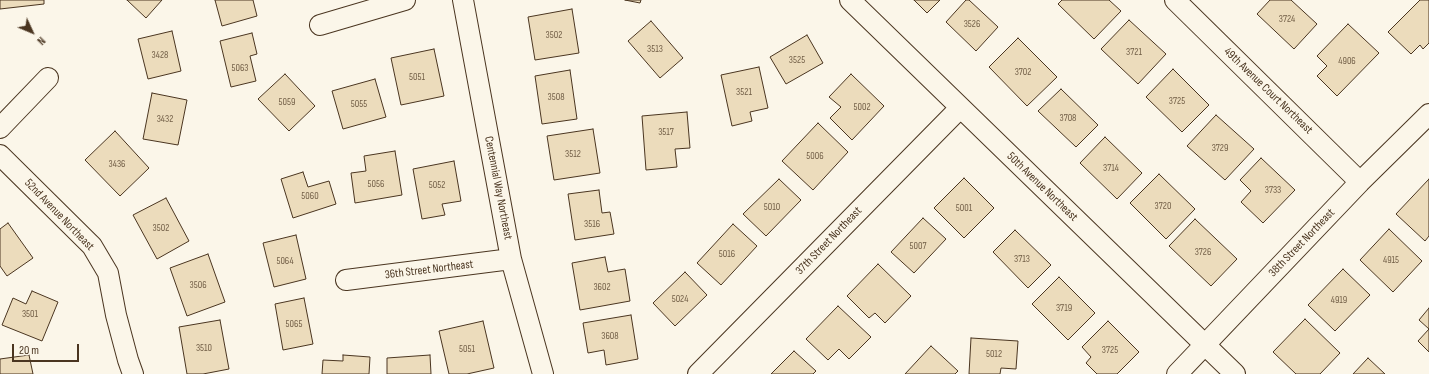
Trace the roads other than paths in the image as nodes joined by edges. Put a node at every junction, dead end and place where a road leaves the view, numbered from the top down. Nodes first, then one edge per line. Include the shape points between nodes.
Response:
1 (405, 0) edge
2 (463, 0) edge
3 (850, 0) edge
4 (1175, 0) edge
5 (320, 26) dead end
6 (48, 78) dead end
7 (960, 108) junction
8 (1429, 114) edge
9 (0, 128) edge
10 (0, 155) edge
11 (1360, 182) junction
12 (511, 259) junction
13 (346, 280) dead end
14 (1206, 344) junction
15 (133, 374) edge
16 (543, 374) edge
17 (698, 374) edge
18 (1177, 374) edge
19 (1236, 374) edge

1 - 5 street
2 - 12 street, Centennial Way Northeast
3 - 7 street, 50th Avenue Northeast
4 - 11 street, 49th Avenue Court Northeast
6 - 9 street
7 - 14 street, 50th Avenue Northeast
7 - 17 street, 37th Street Northeast
8 - 11 street, 38th Street Northeast
10 - 15 street, 52nd Avenue Northeast via 92,246 108,273
11 - 14 street, 38th Street Northeast
12 - 13 street, 36th Street Northeast
12 - 16 street, Centennial Way Northeast
14 - 18 street, 38th Street Northeast
14 - 19 street, 50th Avenue Northeast

